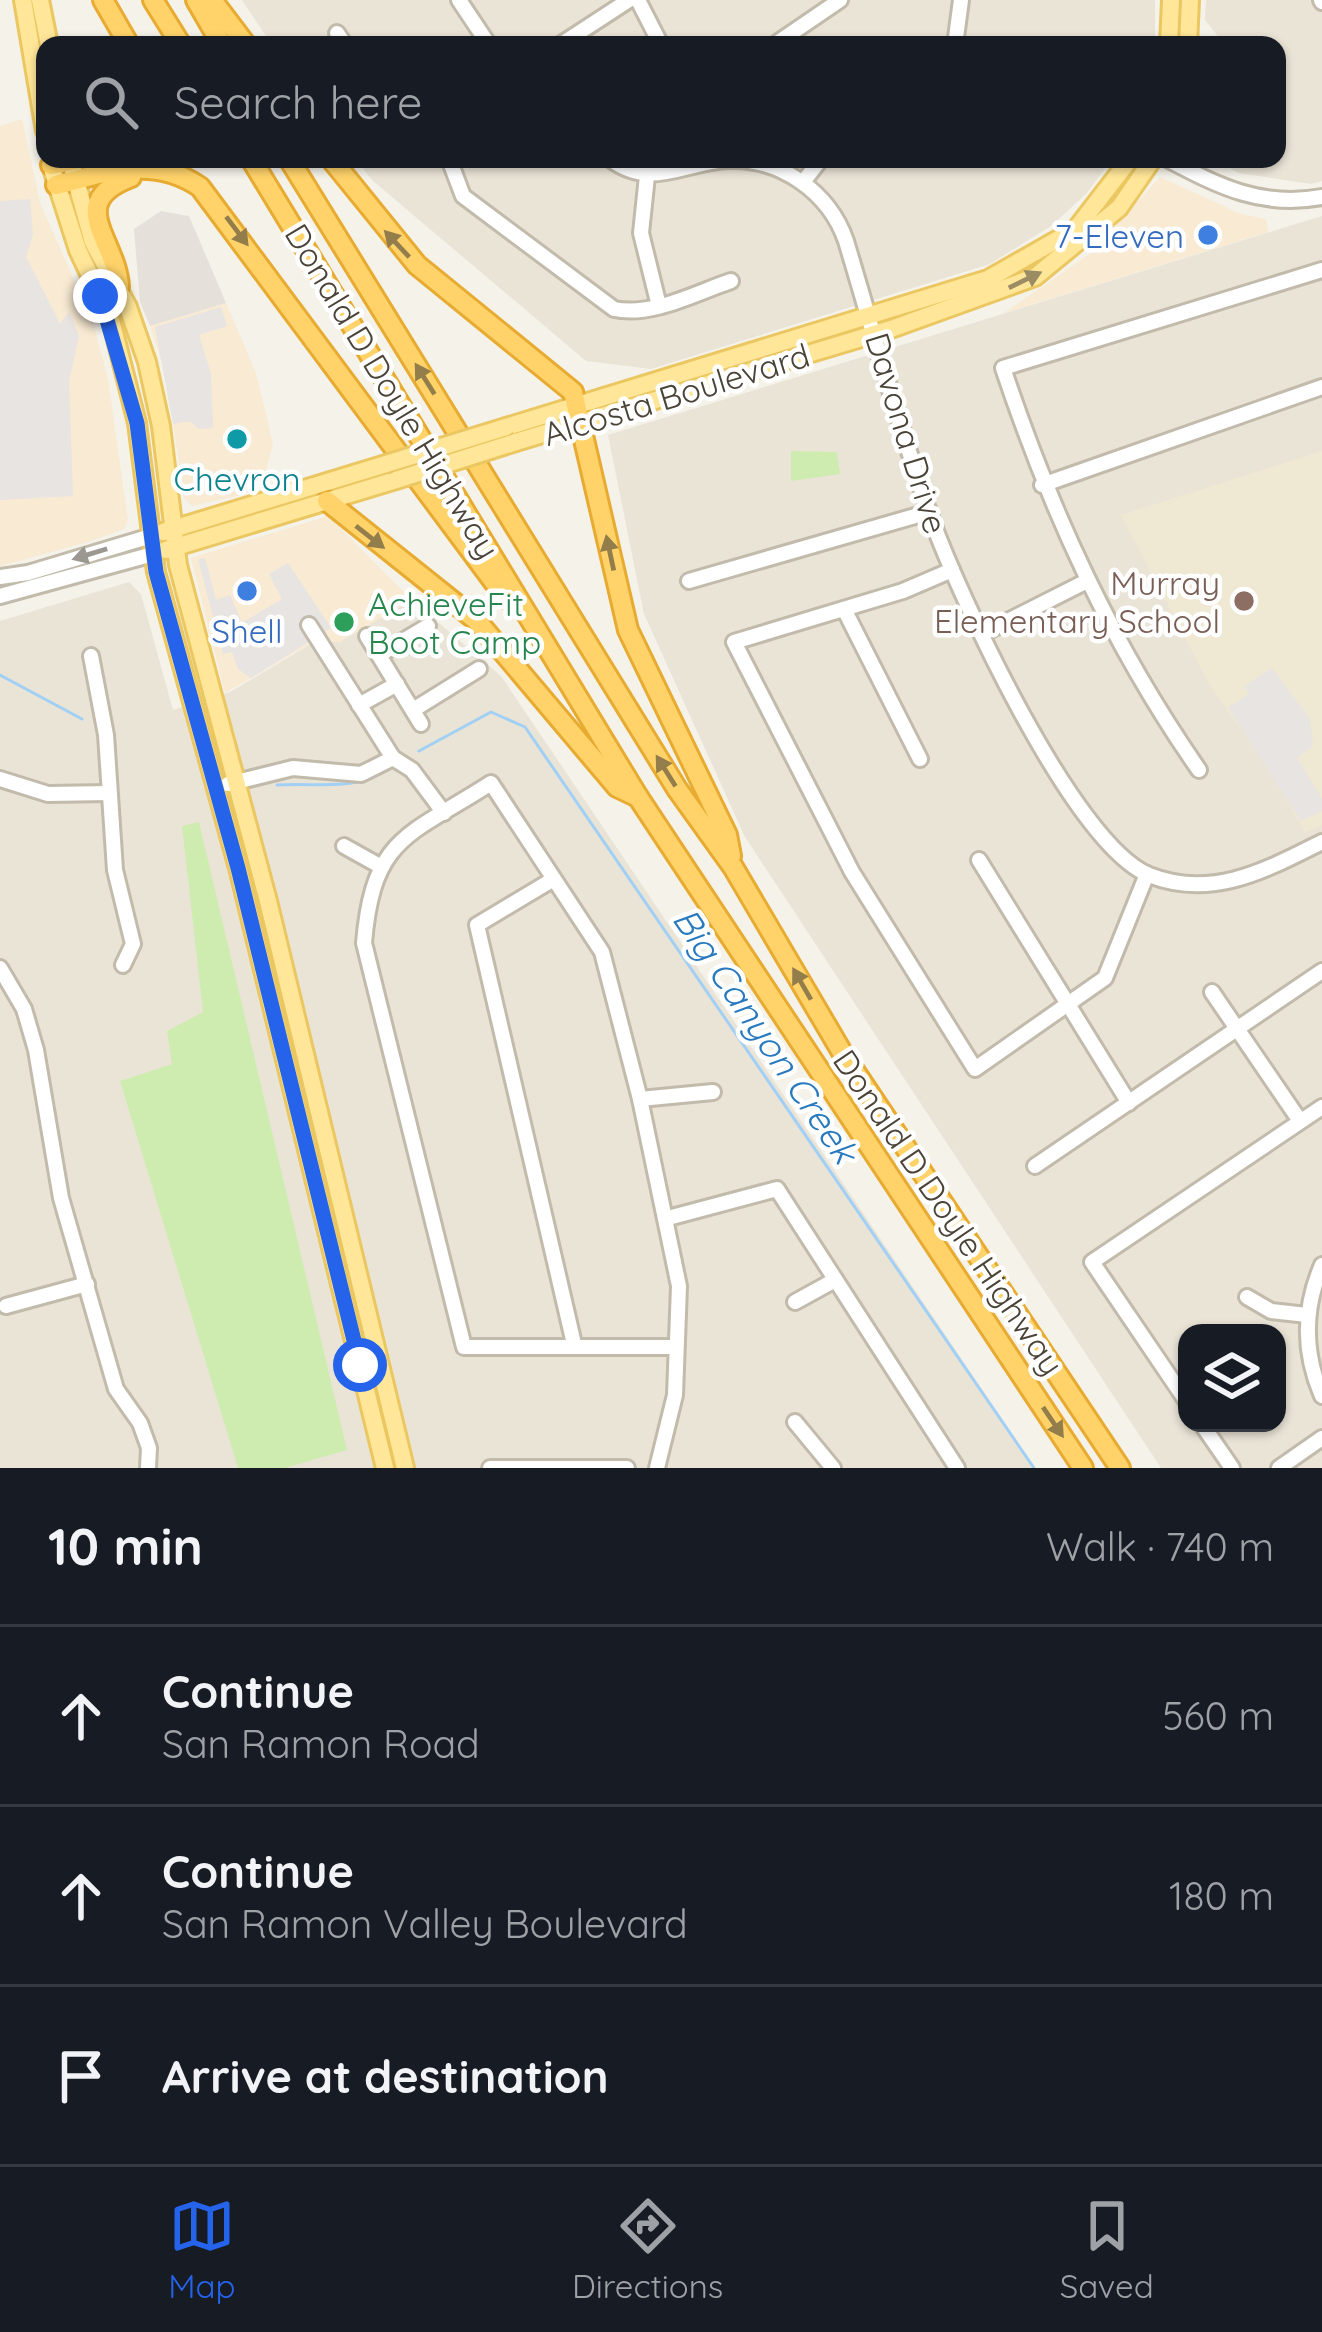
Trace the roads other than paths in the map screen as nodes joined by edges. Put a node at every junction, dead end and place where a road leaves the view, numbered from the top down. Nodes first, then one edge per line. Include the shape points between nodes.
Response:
1 (22, 0) edge
2 (40, 0) edge
3 (103, 0) edge
4 (153, 0) edge
5 (196, 0) edge
6 (212, 0) edge
7 (458, 0) edge
8 (633, 0) edge
9 (840, 0) edge
10 (961, 0) edge
11 (1171, 0) edge
12 (1190, 0) edge
13 (47, 36) edge
14 (124, 36) edge
15 (175, 36) edge
16 (217, 36) edge
17 (239, 36) edge
18 (483, 36) edge
19 (575, 36) edge
20 (655, 36) edge
21 (787, 36) edge
22 (956, 36) edge
23 (1169, 36) edge
24 (1188, 36) edge
25 (36, 79) edge
26 (65, 168) edge
27 (65, 168) edge
28 (155, 168) edge
29 (162, 168) edge
30 (256, 168) edge
31 (295, 168) edge
32 (338, 168) edge
33 (452, 168) edge
34 (630, 168) edge
35 (696, 168) edge
36 (765, 168) edge
37 (813, 168) edge
38 (1123, 168) edge
39 (1147, 168) edge
40 (1185, 168) edge
41 (647, 176) junction
42 (803, 182) junction
43 (1322, 197) edge
44 (1322, 270) edge
45 (730, 281) dead end
46 (119, 287) junction
47 (100, 296) junction
48 (659, 306) junction
49 (869, 314) junction
50 (876, 333) junction
51 (144, 352) junction
52 (1322, 387) edge
53 (580, 413) junction
54 (391, 472) junction
55 (1042, 485) junction
56 (327, 501) junction
57 (928, 512) junction
58 (174, 538) junction
59 (152, 544) junction
60 (952, 570) junction
61 (0, 577) edge
62 (689, 581) dead end
63 (1087, 581) junction
64 (0, 596) edge
65 (844, 609) junction
66 (310, 625) dead end
67 (428, 626) dead end
68 (984, 633) junction
69 (368, 635) dead end
70 (379, 655) junction
71 (91, 656) dead end
72 (478, 669) dead end
73 (397, 684) junction
74 (583, 703) junction
75 (359, 705) junction
76 (393, 758) junction
77 (920, 759) dead end
78 (1198, 770) dead end
79 (0, 779) edge
80 (237, 782) junction
81 (216, 787) junction
82 (109, 793) junction
83 (638, 797) junction
84 (443, 813) junction
85 (1322, 842) edge
86 (344, 846) dead end
87 (979, 860) dead end
88 (378, 865) junction
89 (733, 867) junction
90 (1147, 874) junction
91 (552, 880) junction
92 (123, 965) dead end
93 (0, 968) edge
94 (1322, 971) edge
95 (1212, 992) dead end
96 (1069, 1008) junction
97 (1235, 1028) junction
98 (712, 1093) dead end
99 (640, 1099) junction
100 (1129, 1103) junction
101 (1322, 1108) edge
102 (1300, 1121) junction
103 (1035, 1166) dead end
104 (668, 1218) junction
105 (1322, 1265) edge
106 (835, 1280) junction
107 (87, 1284) junction
108 (1247, 1297) dead end
109 (794, 1302) dead end
110 (6, 1306) dead end
111 (1307, 1316) junction
112 (574, 1344) junction
113 (676, 1347) junction
114 (1178, 1389) edge
115 (1322, 1396) edge
116 (795, 1422) dead end
117 (1207, 1432) edge
118 (1322, 1438) edge
119 (575, 1466) edge
120 (148, 1468) edge
121 (385, 1468) edge
122 (406, 1468) edge
123 (490, 1468) edge
124 (627, 1468) edge
125 (657, 1468) edge
126 (833, 1468) edge
127 (957, 1468) edge
128 (1083, 1468) edge
129 (1120, 1468) edge
130 (1232, 1468) edge
131 (1279, 1468) edge

1 - 25 main road
2 - 13 main road
3 - 14 highway
4 - 15 highway
5 - 16 highway
6 - 17 highway
7 - 18 street
8 - 19 street
8 - 20 street
9 - 21 street
10 - 22 street
11 - 23 main road
12 - 24 main road
26 - 46 main road
27 - 47 main road
28 - 46 highway via 112,184 98,200
29 -> 74 highway via 215,203
30 - 74 highway, Donald D Doyle Highway
89 -> 31 highway, Donald D Doyle Highway via 665,770
53 -> 32 highway via 573,392 399,246
33 - 48 street via 463,196 596,299 631,313
34 - 41 street
35 - 41 street
36 - 42 street
37 - 42 street
38 - 49 main road, Alcosta Boulevard via 1076,229 1048,249 988,279
50 -> 39 main road, Alcosta Boulevard via 1036,278 1119,208
40 - 43 street via 1251,200
41 - 48 street via 641,233
42 - 49 street, Davona Drive via 836,217
44 - 55 street via 1004,368
45 - 48 street
46 - 51 main road
47 - 51 main road via 113,305 126,340
47 - 59 main road via 137,423
49 - 50 street, Davona Drive
49 - 53 main road, Alcosta Boulevard
50 - 53 main road, Alcosta Boulevard
50 - 57 street, Davona Drive
51 - 58 main road
52 - 55 street
53 - 54 main road, Alcosta Boulevard, bridge
89 -> 53 highway via 727,835 628,629
54 - 56 main road, Alcosta Boulevard
54 - 58 main road, Alcosta Boulevard
55 - 63 street
56 - 58 main road, Alcosta Boulevard
56 -> 83 highway via 476,620 617,788
57 - 60 street, Davona Drive
57 - 62 street
58 - 59 main road, Alcosta Boulevard
58 - 80 main road
59 -> 61 street
59 - 64 street
59 - 81 main road
60 - 65 street
60 - 68 street, Davona Drive
63 - 68 street
63 - 78 street
65 - 77 street
65 - 96 street via 734,642 852,872 975,1070
66 - 75 street
67 - 70 street
68 - 90 street, Davona Drive via 1082,812 1103,841
69 - 70 street
70 - 73 street
71 - 82 street
72 - 73 street via 417,717
73 - 75 street
74 - 83 highway, Donald D Doyle Highway
75 - 76 street
76 - 80 street via 361,774 293,768
76 - 84 street
79 - 82 street via 48,794
80 - 81 street
80 - 122 main road
81 - 121 main road
82 - 92 street via 115,870 133,944
83 -> 128 highway, Donald D Doyle Highway
84 - 88 street
84 - 91 street via 491,783
85 - 90 street, Davona Drive via 1215,885
86 - 88 street
87 - 96 street
88 - 112 street via 364,943 464,1347
129 -> 89 highway, Donald D Doyle Highway via 843,1054
90 - 96 street via 1105,978
91 - 99 street via 602,952
91 - 112 street via 478,925
93 - 107 street via 36,1050 61,1198
94 - 97 street
95 - 97 street
96 - 100 street
97 - 100 street
97 - 102 street
98 - 99 street
99 - 104 street
100 - 103 street
101 - 102 street
102 - 114 street via 1092,1262
104 - 106 street via 777,1190
104 - 113 street via 679,1286
105 - 111 street
106 - 109 street
106 - 127 street
107 - 110 street
107 - 120 street via 116,1389 149,1448
108 - 111 street via 1271,1311
111 - 115 street
112 - 113 street
113 - 125 street via 675,1396
116 - 126 street
117 - 130 street
118 - 131 street
119 - 123 street
119 - 124 street

